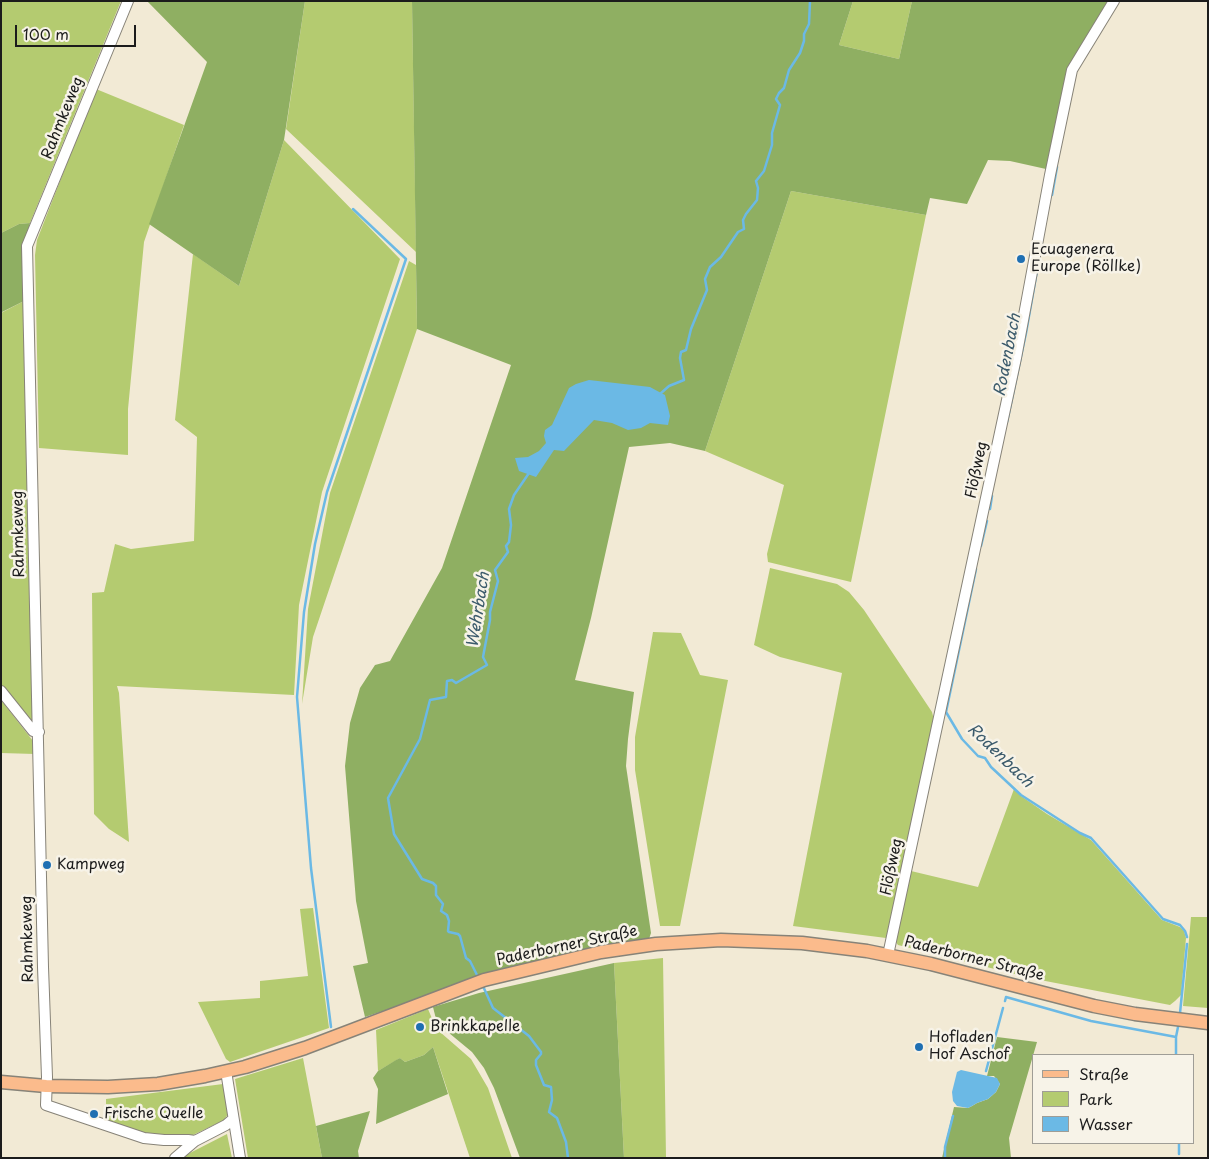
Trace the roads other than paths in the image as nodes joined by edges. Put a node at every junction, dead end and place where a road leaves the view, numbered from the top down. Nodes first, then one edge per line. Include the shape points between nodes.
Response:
1 (128, 1) edge
2 (1114, 1) edge
3 (1, 691) edge
4 (39, 732) junction
5 (888, 955) junction
6 (1208, 1023) edge
7 (226, 1071) junction
8 (1, 1082) edge
9 (46, 1086) junction
10 (233, 1119) junction
11 (196, 1141) junction
12 (175, 1158) edge
13 (240, 1158) edge

1 - 4 street, Rahmkeweg via 27,246
2 - 5 street, Flößweg via 1072,70 1016,358
3 - 4 street via 32,730
4 - 9 street, Rahmkeweg
5 - 6 main road, Paderborner Straße via 1094,1006
5 - 7 main road, Paderborner Straße via 784,942 721,940 601,952 470,984 314,1045
7 - 9 main road, Paderborner Straße via 130,1086
7 - 10 street
8 - 9 main road, Paderborner Straße
9 - 11 street, Rahmkeweg via 46,1105 144,1138
10 - 11 street
10 - 13 street
11 - 12 street

